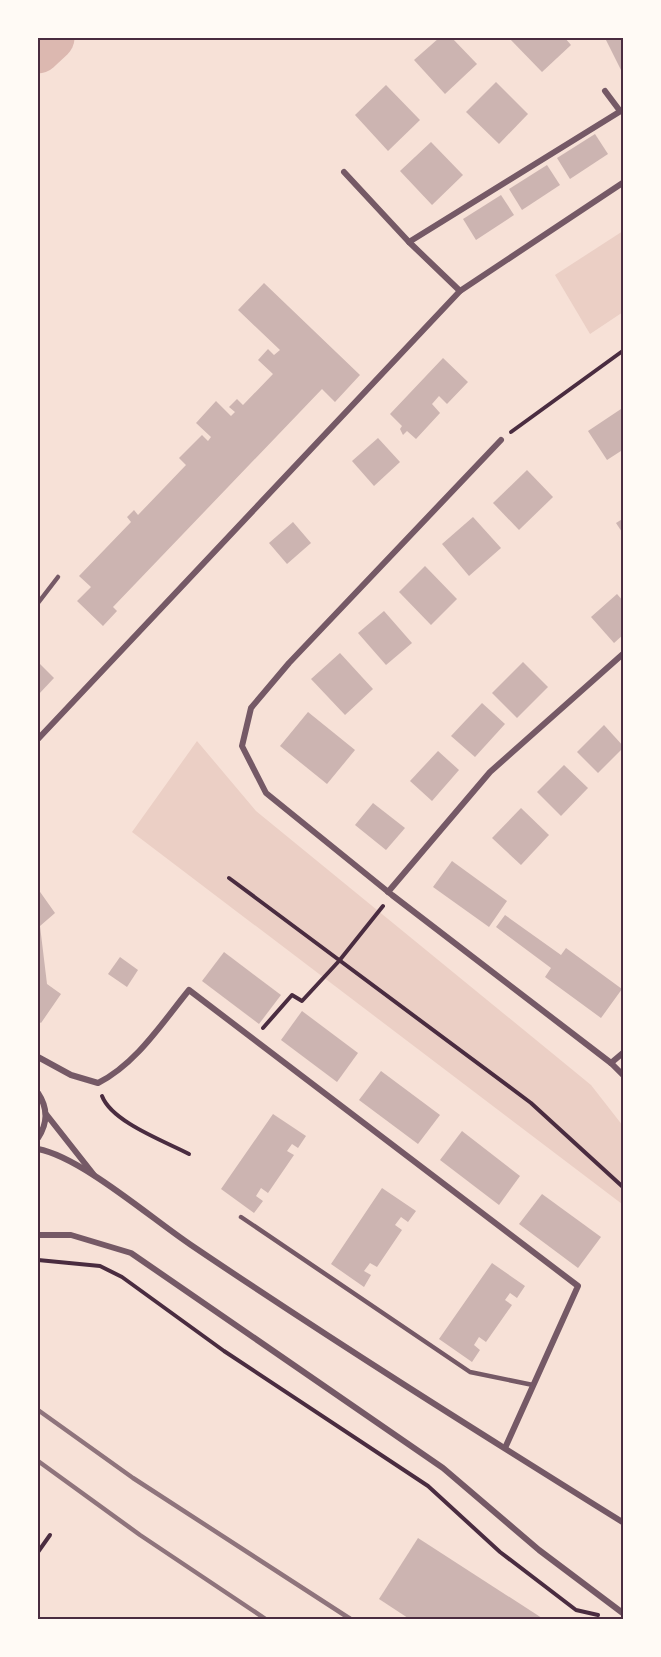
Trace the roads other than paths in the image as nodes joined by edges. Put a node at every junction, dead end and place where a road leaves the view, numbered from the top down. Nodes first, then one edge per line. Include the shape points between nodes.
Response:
1 (605, 91) dead end
2 (622, 110) edge
3 (344, 172) dead end
4 (624, 182) edge
5 (409, 242) junction
6 (460, 291) junction
7 (501, 440) road end
8 (58, 577) dead end
9 (38, 603) edge
10 (624, 653) edge
11 (38, 739) edge
12 (388, 892) junction
13 (624, 1052) edge
14 (38, 1057) edge
15 (611, 1063) junction
16 (624, 1076) edge
17 (38, 1093) edge
18 (46, 1114) junction
19 (38, 1138) edge
20 (38, 1149) edge
21 (98, 1180) junction
22 (241, 1217) dead end
23 (38, 1235) edge
24 (533, 1385) junction
25 (505, 1449) junction
26 (624, 1523) edge
27 (624, 1614) edge

1 - 2 street
2 - 5 street
3 - 5 street
4 - 6 street
5 - 6 street
6 - 11 street
7 - 12 street via 251,708 242,746 266,793
8 - 9 lane
10 - 12 street via 490,772
12 - 15 street
13 - 15 street
14 - 24 street via 71,1075 98,1083 115,1075 133,1058 189,990 578,1286
15 - 16 street
17 - 18 street
18 - 19 street
18 - 21 street
20 - 21 street via 59,1156
21 - 25 street
22 - 24 lane via 470,1372
23 - 27 street via 71,1235 131,1253 443,1468 539,1550
24 - 25 street
25 - 26 street

